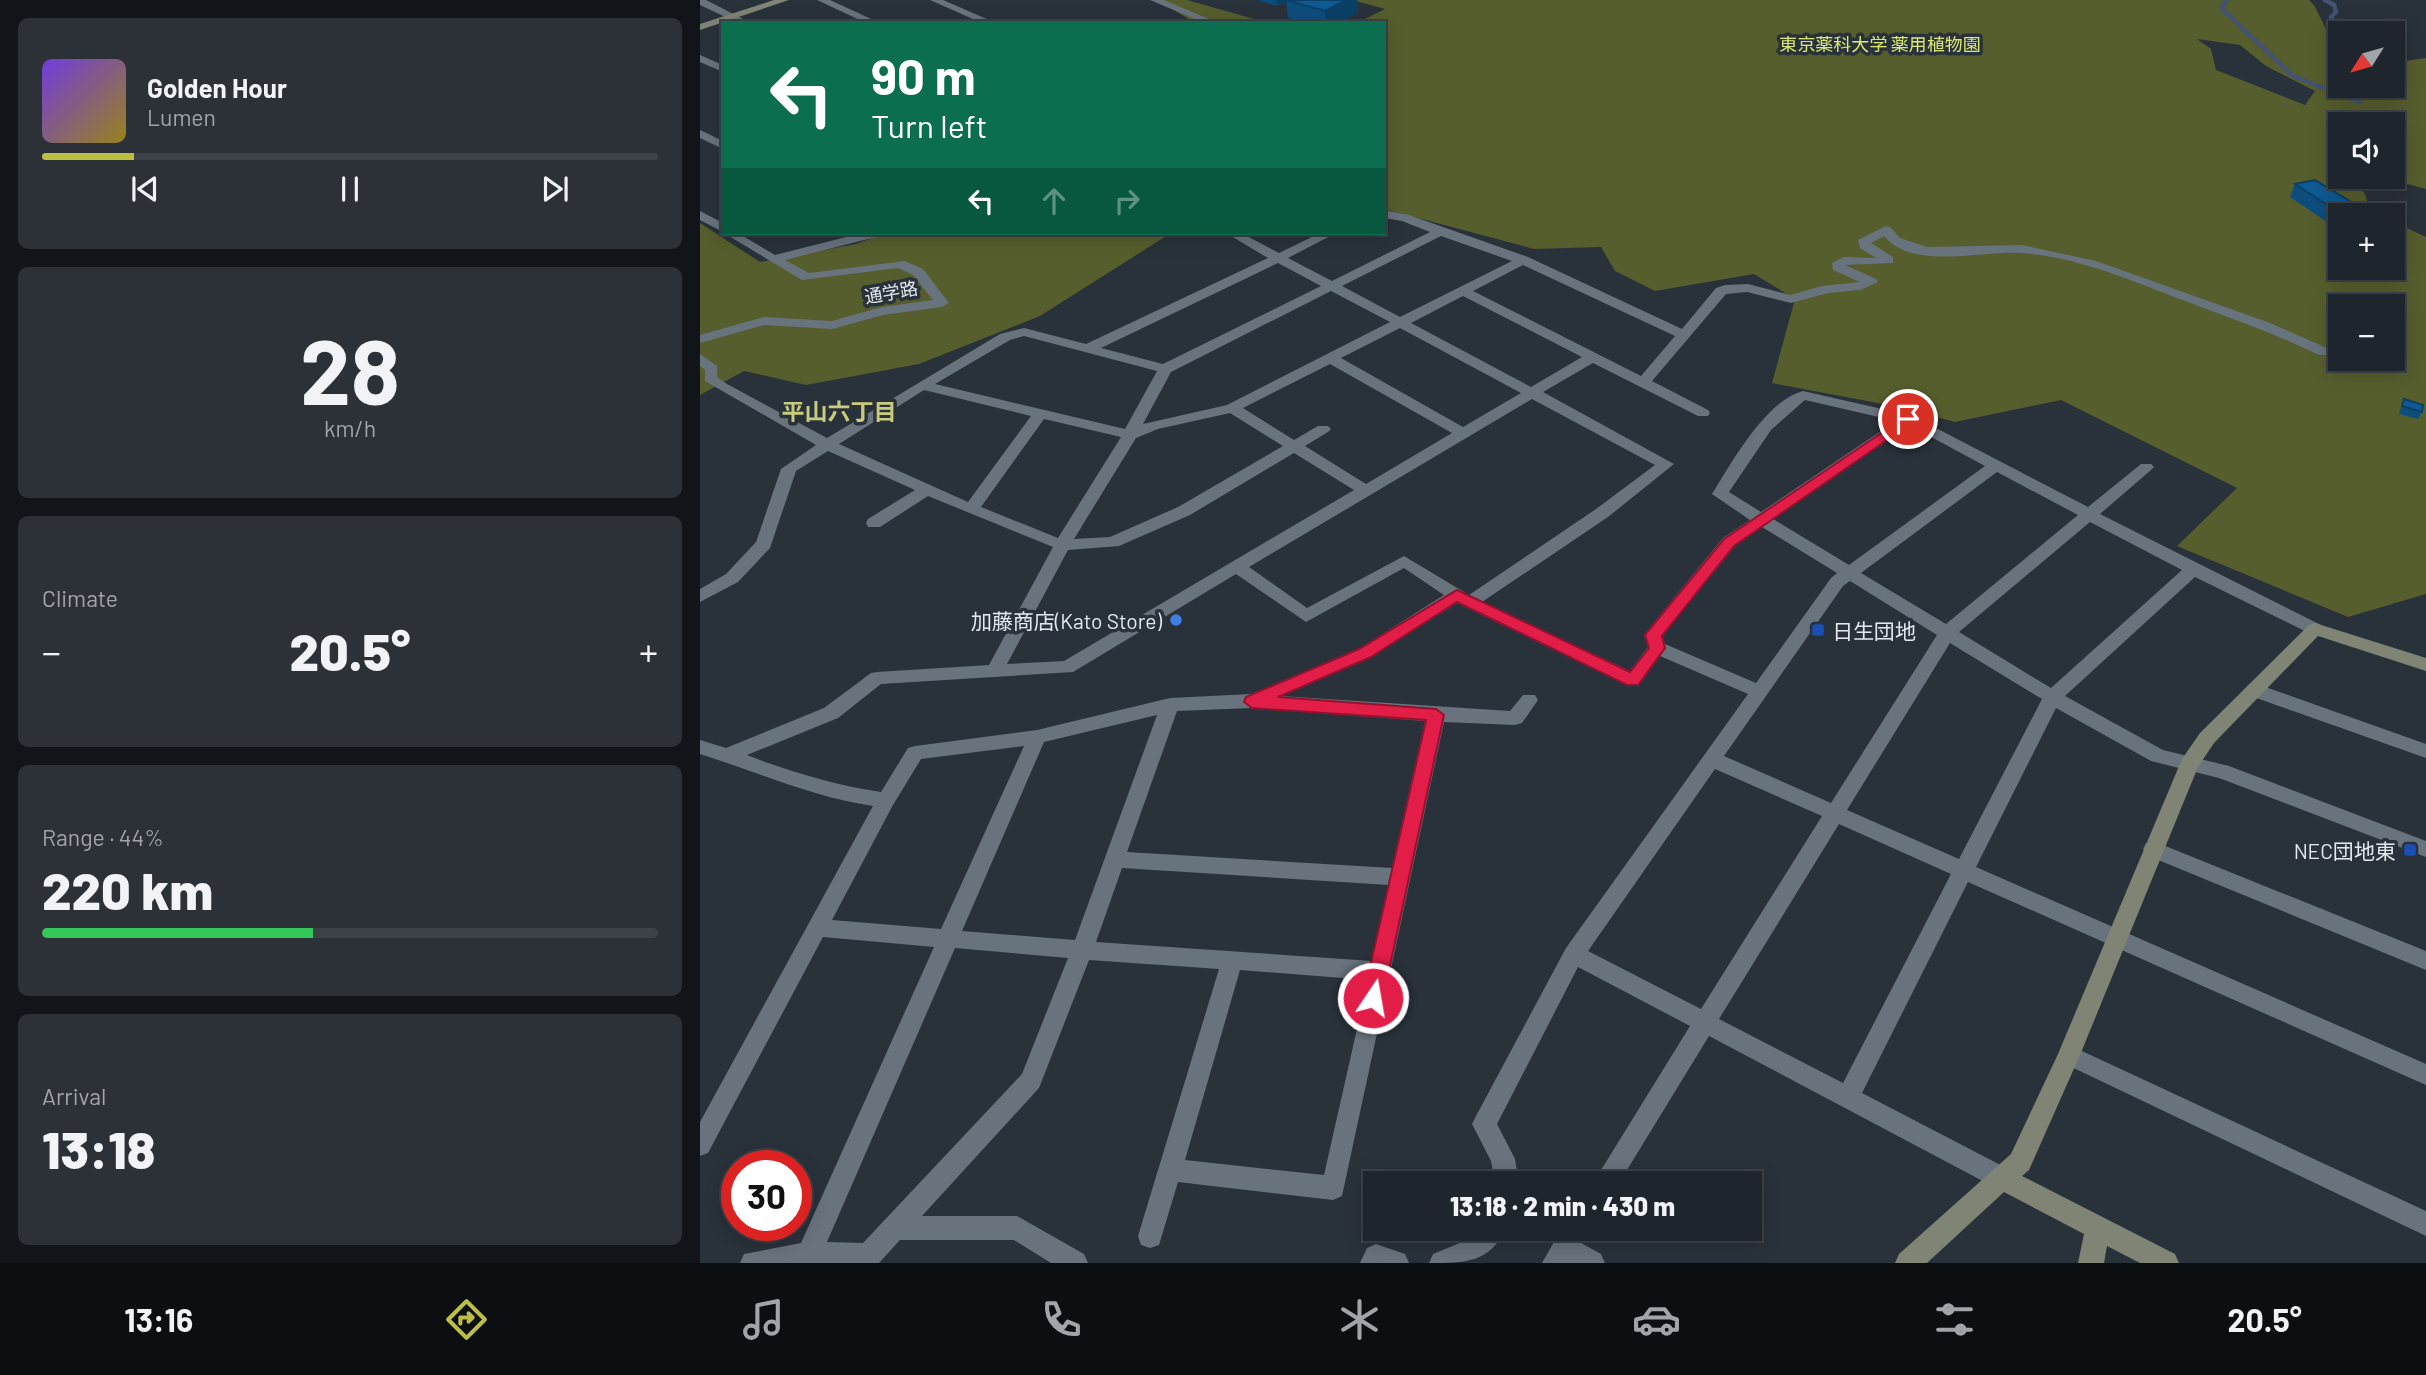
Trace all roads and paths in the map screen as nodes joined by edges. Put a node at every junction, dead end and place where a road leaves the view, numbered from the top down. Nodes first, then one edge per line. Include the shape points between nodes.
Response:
1 (783, 0) edge
2 (822, 0) edge
3 (935, 0) edge
4 (1155, 0) edge
5 (700, 1) edge
6 (733, 16) junction
7 (1198, 17) junction
8 (742, 21) edge
9 (870, 21) edge
10 (986, 21) edge
11 (1191, 21) edge
12 (1208, 21) edge
13 (700, 27) edge
14 (700, 58) edge
15 (721, 68) edge
16 (700, 133) edge
17 (721, 144) edge
18 (721, 144) edge
19 (700, 152) edge
20 (1386, 214) edge
21 (700, 215) edge
22 (721, 227) edge
23 (1440, 232) junction
24 (733, 235) edge
25 (868, 235) edge
26 (1236, 235) edge
27 (1326, 235) edge
28 (1279, 258) junction
29 (773, 259) junction
30 (1523, 260) junction
31 (1330, 285) junction
32 (1462, 291) junction
33 (1400, 322) junction
34 (1684, 335) junction
35 (700, 339) edge
36 (1085, 350) junction
37 (2324, 352) dead end
38 (1592, 357) junction
39 (700, 358) edge
40 (1330, 358) junction
41 (1165, 369) junction
42 (1643, 383) junction
43 (922, 386) junction
44 (1532, 392) junction
45 (1231, 408) junction
46 (1703, 413) dead end
47 (1040, 414) junction
48 (1908, 419) junction
49 (1323, 429) dead end
50 (1463, 433) junction
51 (1130, 435) junction
52 (826, 444) junction
53 (1293, 446) junction
54 (1997, 465) junction
55 (2146, 467) dead end
56 (927, 489) junction
57 (1365, 490) junction
58 (971, 509) junction
59 (2090, 514) junction
60 (1762, 519) junction
61 (874, 523) dead end
62 (1062, 545) junction
63 (1236, 566) junction
64 (2193, 569) junction
65 (1848, 573) junction
66 (700, 596) edge
67 (1463, 599) junction
68 (2315, 629) junction
69 (1947, 633) junction
70 (1657, 648) junction
71 (2426, 665) edge
72 (994, 672) junction
73 (2254, 690) junction
74 (1760, 692) junction
75 (2052, 697) junction
76 (1529, 700) dead end
77 (1252, 702) junction
78 (1171, 705) junction
79 (1436, 715) junction
80 (1037, 737) junction
81 (700, 747) edge
82 (2426, 751) edge
83 (727, 755) junction
84 (1712, 759) junction
85 (2189, 764) junction
86 (886, 800) junction
87 (1834, 812) junction
88 (2153, 849) junction
89 (2426, 849) edge
90 (1115, 859) junction
91 (1964, 869) junction
92 (1400, 877) junction
93 (818, 928) junction
94 (948, 938) junction
95 (2116, 938) junction
96 (1082, 950) junction
97 (1574, 954) junction
98 (2426, 961) edge
99 (1232, 962) junction
100 (1379, 971) junction
101 (1705, 1024) junction
102 (2069, 1055) junction
103 (2426, 1075) edge
104 (1848, 1097) junction
105 (700, 1145) edge
106 (1170, 1170) junction
107 (1505, 1171) edge
108 (1613, 1171) edge
109 (2003, 1179) junction
110 (2426, 1224) edge
111 (2098, 1227) junction
112 (894, 1228) junction
113 (1150, 1236) dead end
114 (1486, 1241) edge
115 (1566, 1246) edge
116 (809, 1254) junction
117 (865, 1259) edge
118 (753, 1263) edge
119 (1075, 1263) edge
120 (1373, 1263) edge
121 (1396, 1263) edge
122 (1442, 1263) edge
123 (1592, 1263) edge
124 (1908, 1263) edge
125 (2091, 1263) edge
126 (2166, 1263) edge

1 - 6 street
2 - 9 street
3 - 10 street
4 - 7 street
5 - 6 street
6 - 8 street
6 - 13 street
7 - 11 street
7 - 12 street
14 - 15 street
16 - 17 street
18 - 19 street
20 - 23 street
21 - 22 street
23 - 30 street
23 - 31 street
24 - 29 street
25 - 29 street
26 - 28 street
27 - 28 street
28 - 31 street
28 - 36 street
29 - 35 street, 通学路 via 807,277 900,264 918,272 942,303 832,325 764,321
30 - 32 street
30 - 34 street
31 - 33 street
31 - 41 street
32 - 33 street
32 - 38 street
33 - 40 street
33 - 44 street
34 - 37 street via 1721,291 1736,286 1794,300 1825,289 1867,285 1871,282 1838,263 1888,260 1864,240 1886,230 1890,239 1908,249 2022,249 2064,257 2172,292
34 - 42 street
36 - 41 street
36 - 43 street via 1024,332 1004,337
38 - 42 street
38 - 44 street
39 - 52 street via 712,369 710,378 722,387
40 - 45 street
40 - 50 street
41 - 51 street
42 - 46 street
43 - 47 street
43 - 52 street
44 - 50 street
44 - 67 street via 1666,464 1602,513
45 - 51 street via 1153,425
45 - 53 street
47 - 51 street
47 - 58 street
48 - 54 street
48 - 60 street
48 - 60 street via 1803,395 1789,403 1758,435 1720,495
49 - 53 street
50 - 57 street
51 - 62 street
52 - 56 street
52 - 66 street via 789,470 764,544 732,579
53 - 57 street
53 - 62 street via 1184,511 1112,542
54 - 59 street
54 - 65 street
55 - 59 street
56 - 58 street
56 - 61 street
57 - 63 street
58 - 62 street
59 - 64 street
59 - 69 street
60 - 65 street
60 - 70 street via 1729,542 1653,635
62 - 72 street
63 - 67 street via 1306,616 1404,561
63 - 72 street via 1067,667
64 - 68 street
64 - 75 street
65 - 69 street
65 - 74 street
67 - 70 street via 1633,680
67 - 77 street via 1365,653
68 - 71 street
68 - 73 street
69 - 75 street
69 - 87 street
70 - 74 street
72 - 83 street via 877,678 831,713
73 - 82 street
73 - 85 street via 2207,738
74 - 84 street
75 - 85 street via 2158,756
75 - 91 street
76 - 79 street via 1515,718
77 - 78 street
77 - 79 street
78 - 80 street
78 - 90 street
79 - 92 street
80 - 86 street via 915,753
80 - 94 street
81 - 83 street
83 - 86 street via 792,780
84 - 87 street
84 - 97 street
85 - 88 street
85 - 89 street via 2222,771
86 - 93 street
87 - 91 street
87 - 101 street
88 - 95 street
88 - 98 street
90 - 92 street
90 - 96 street
91 - 95 street
91 - 104 street
92 - 100 street
93 - 94 street
93 - 105 street
94 - 96 street
94 - 116 street
95 - 102 street
95 - 103 street
96 - 99 street
96 - 112 street via 1031,1081
97 - 101 street
97 - 107 street via 1485,1125
99 - 100 street
99 - 106 street
100 - 106 street via 1333,1188
101 - 104 street
101 - 108 street
102 - 109 street via 2031,1142
102 - 110 street
104 - 109 street
106 - 113 street
109 - 111 street
109 - 124 street
111 - 125 street
111 - 126 street
112 - 117 street
112 - 119 street via 1017,1228
114 - 122 street via 1459,1259
115 - 123 street
116 - 117 street
116 - 118 street
120 - 121 street via 1376,1258

